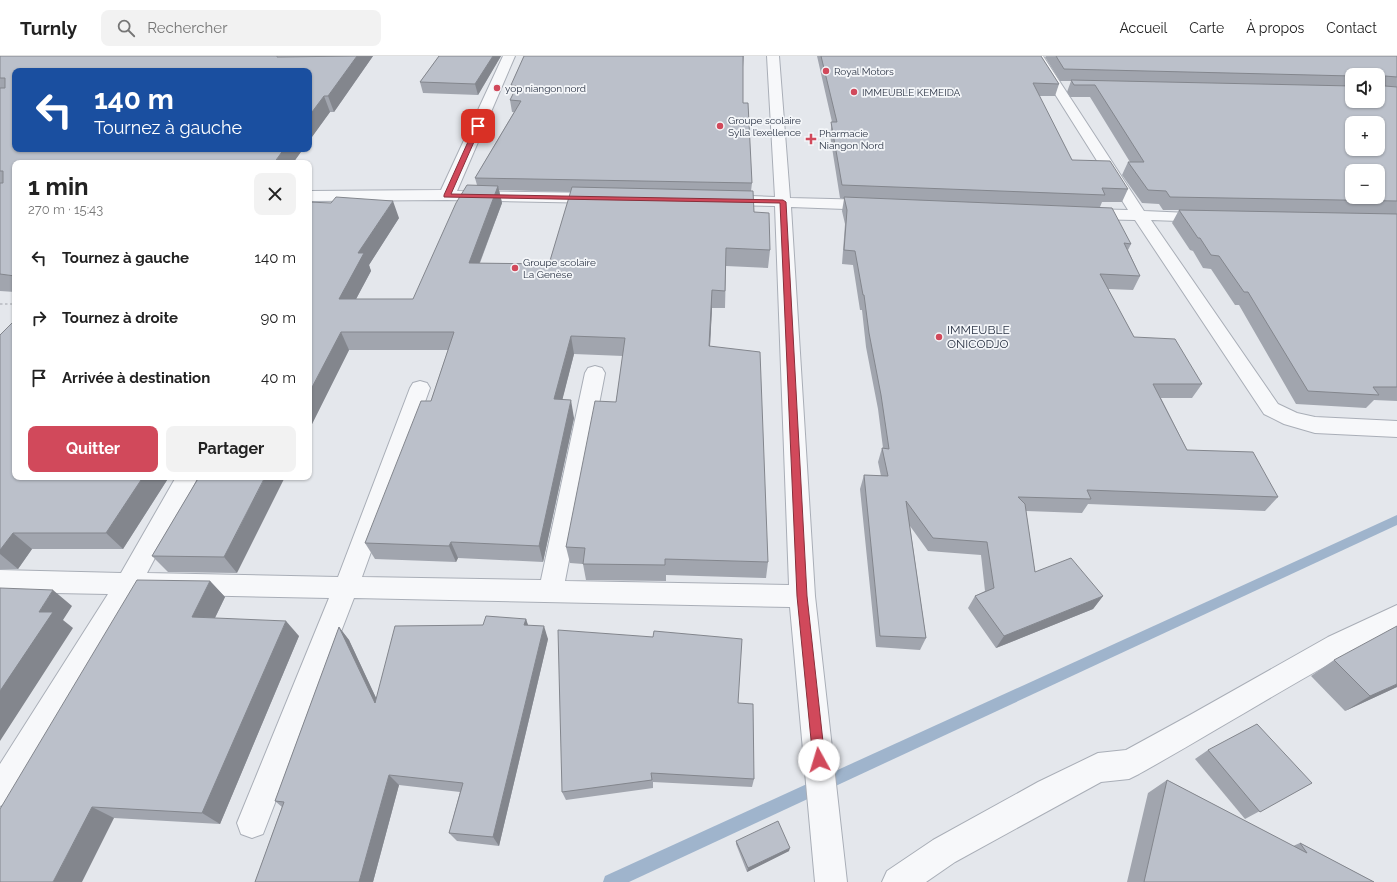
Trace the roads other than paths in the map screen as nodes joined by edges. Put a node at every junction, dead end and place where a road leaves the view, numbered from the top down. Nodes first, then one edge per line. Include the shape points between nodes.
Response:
1 (509, 56) edge
2 (773, 56) edge
3 (1037, 56) edge
4 (447, 195) junction
5 (312, 196) edge
6 (611, 198) edge
7 (712, 200) edge
8 (783, 202) junction
9 (886, 206) edge
10 (1068, 213) edge
11 (1140, 216) junction
12 (1218, 217) edge
13 (595, 373) dead end
14 (420, 388) dead end
15 (1397, 429) edge
16 (186, 480) edge
17 (0, 581) edge
18 (128, 584) junction
19 (346, 588) junction
20 (551, 591) junction
21 (802, 596) junction
22 (1397, 616) edge
23 (0, 791) edge
24 (252, 823) dead end
25 (831, 882) edge
26 (898, 882) edge

1 - 4 street
2 - 8 street
3 - 11 street via 1063,86
4 - 5 street
4 - 6 street
7 - 8 street
8 - 9 street
8 - 21 street
10 - 11 street
11 - 12 street
11 - 15 street via 1271,409 1291,419 1315,424
13 - 20 street
14 - 19 street
16 - 18 street
17 - 18 street
18 - 19 street
18 - 23 street
19 - 20 street
19 - 24 street
20 - 21 street
21 - 25 street
22 - 26 street via 1337,645 1129,764 1098,768 1049,793 944,851

